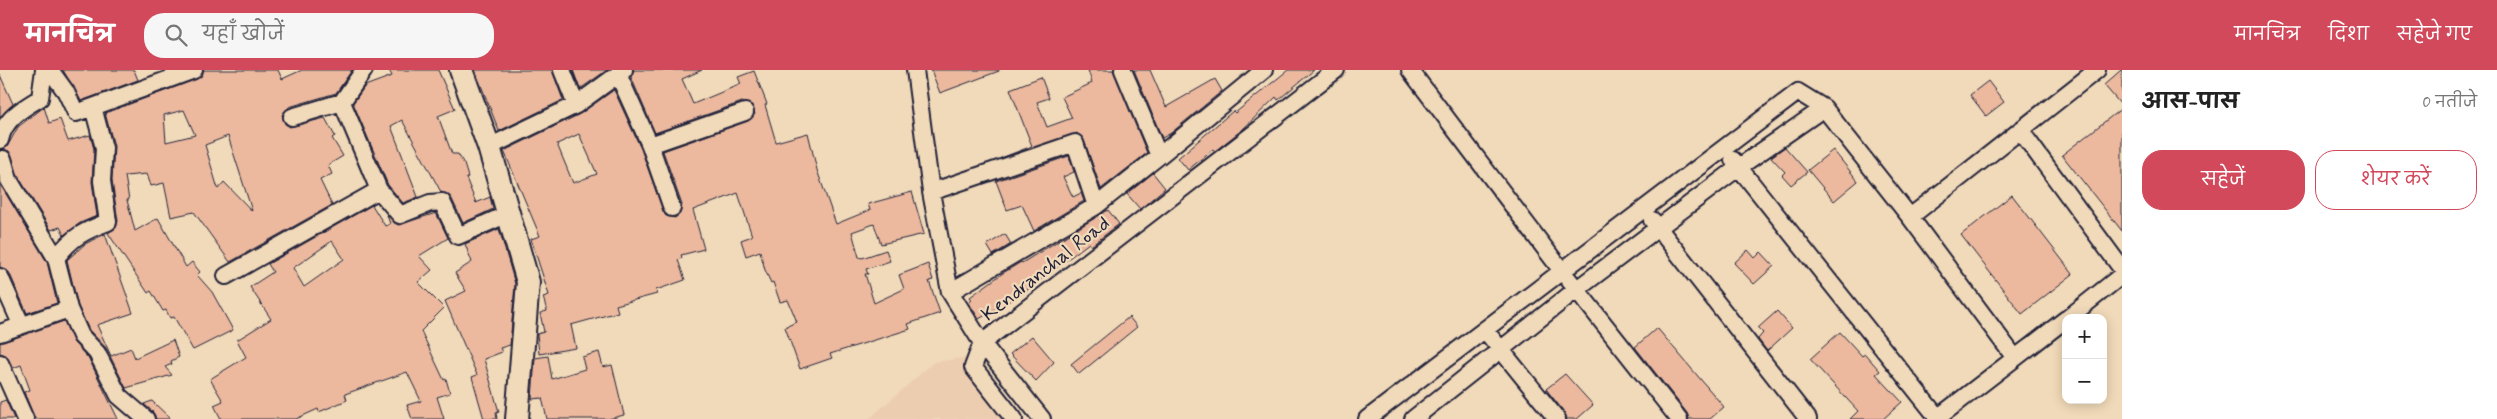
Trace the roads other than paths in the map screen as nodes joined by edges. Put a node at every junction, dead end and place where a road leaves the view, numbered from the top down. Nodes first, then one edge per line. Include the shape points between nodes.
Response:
1 (44, 70) edge
2 (50, 70) edge
3 (194, 70) edge
4 (364, 70) edge
5 (461, 70) edge
6 (562, 70) edge
7 (915, 70) edge
8 (1123, 70) edge
9 (1264, 70) edge
10 (1336, 70) edge
11 (1410, 70) edge
12 (2096, 70) edge
13 (621, 72) edge
14 (170, 75) edge
15 (342, 102) junction
16 (576, 105) junction
17 (93, 108) junction
18 (1824, 108) junction
19 (744, 112) dead end
20 (292, 117) dead end
21 (2020, 130) junction
22 (0, 140) edge
23 (650, 145) junction
24 (489, 148) junction
25 (1724, 148) junction
26 (1, 156) edge
27 (1159, 156) junction
28 (1739, 167) junction
29 (379, 190) junction
30 (931, 192) junction
31 (1096, 206) junction
32 (672, 208) dead end
33 (1644, 210) junction
34 (510, 213) junction
35 (1910, 217) junction
36 (1659, 228) junction
37 (56, 258) junction
38 (2122, 269) edge
39 (1562, 271) junction
40 (2122, 275) edge
41 (226, 276) dead end
42 (0, 277) edge
43 (1577, 289) junction
44 (950, 292) junction
45 (70, 309) junction
46 (2072, 314) edge
47 (2062, 322) edge
48 (21, 324) junction
49 (1485, 330) junction
50 (0, 333) edge
51 (982, 344) junction
52 (1501, 348) junction
53 (2015, 358) junction
54 (0, 363) edge
55 (1405, 391) junction
56 (1422, 416) edge
57 (1937, 418) edge
58 (25, 419) edge
59 (146, 419) edge
60 (517, 419) edge
61 (1014, 419) edge
62 (1042, 419) edge
63 (1367, 419) edge
64 (1557, 419) edge
65 (1679, 419) edge
66 (1808, 419) edge

1 - 22 street via 40,98 17,112
2 - 17 street via 76,113
3 - 14 street
4 - 15 street
5 - 24 main road
6 - 16 street
7 - 30 street, Kendranchal Road
8 - 27 street
9 - 27 street
10 - 51 street, Kendranchal Road
11 - 39 street
12 - 21 street
13 - 16 street
13 - 23 street
14 - 17 street
15 - 20 street
15 - 29 street
16 - 24 street
17 - 37 street via 104,148 102,181 108,222 69,240
18 - 25 street via 1798,92
18 - 28 street
18 - 35 street
19 - 23 street
21 - 35 street
21 - 38 street
23 - 32 street
24 - 34 main road
25 - 28 street
25 - 33 street
26 - 37 street via 9,180
27 - 31 street
28 - 36 street
28 - 57 street
29 - 34 street via 400,215 430,202 442,202 458,236
29 - 41 street
30 - 31 street via 1075,143
30 - 44 street, Kendranchal Road
31 - 44 street
33 - 36 street
33 - 39 street
34 - 60 main road via 528,282
35 - 53 street
36 - 43 street
36 - 66 street
37 - 45 street
39 - 43 street
39 - 49 street
40 - 46 street
42 - 48 street
43 - 52 street
43 - 65 street
44 - 51 street, Kendranchal Road
45 - 48 street
45 - 59 street via 81,336 98,353 119,396
47 - 53 street
48 - 50 street
49 - 52 street
49 - 55 street
51 - 61 street via 973,367
51 - 62 street
52 - 56 street
52 - 64 street
53 - 57 street
54 - 58 street
55 - 56 street
55 - 63 street

